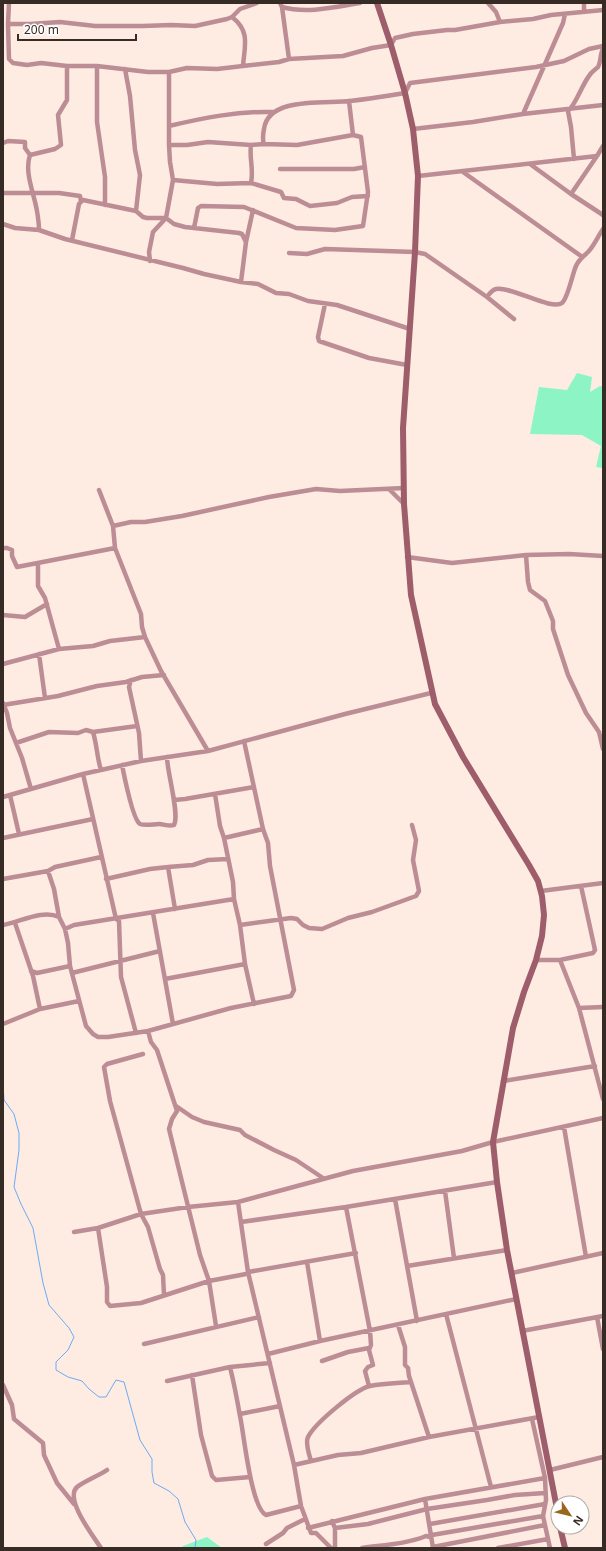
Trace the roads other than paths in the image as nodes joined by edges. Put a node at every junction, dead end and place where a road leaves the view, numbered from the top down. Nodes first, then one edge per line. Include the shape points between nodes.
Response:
1 (9, 3) edge
2 (257, 3) edge
3 (360, 3) edge
4 (377, 3) edge
5 (488, 3) edge
6 (584, 3) edge
7 (281, 5) edge
8 (603, 10) edge
9 (584, 12) junction
10 (565, 14) junction
11 (232, 17) junction
12 (500, 22) junction
13 (8, 24) junction
14 (9, 42) junction
15 (3, 43) edge
16 (391, 45) junction
17 (603, 47) edge
18 (289, 59) junction
19 (243, 65) junction
20 (545, 65) junction
21 (67, 66) junction
22 (97, 66) junction
23 (125, 69) junction
24 (169, 72) junction
25 (405, 93) junction
26 (349, 101) junction
27 (603, 105) edge
28 (572, 108) junction
29 (273, 112) junction
30 (523, 114) junction
31 (169, 126) junction
32 (413, 129) junction
33 (352, 136) junction
34 (5, 141) edge
35 (264, 144) junction
36 (168, 145) junction
37 (251, 145) junction
38 (603, 146) edge
39 (30, 154) junction
40 (597, 156) junction
41 (574, 159) junction
42 (530, 164) junction
43 (365, 167) junction
44 (280, 169) dead end
45 (463, 172) junction
46 (418, 176) junction
47 (173, 180) junction
48 (251, 183) junction
49 (3, 194) edge
50 (32, 194) junction
51 (571, 194) junction
52 (368, 196) junction
53 (81, 202) junction
54 (105, 205) junction
55 (253, 210) junction
56 (136, 211) junction
57 (603, 215) edge
58 (166, 218) junction
59 (3, 223) edge
60 (194, 228) junction
61 (603, 229) edge
62 (39, 230) junction
63 (72, 240) junction
64 (246, 242) junction
65 (415, 252) junction
66 (289, 253) dead end
67 (581, 256) junction
68 (150, 261) junction
69 (241, 282) junction
70 (487, 296) junction
71 (325, 304) junction
72 (514, 319) dead end
73 (410, 328) junction
74 (407, 365) junction
75 (404, 488) junction
76 (389, 489) junction
77 (99, 490) dead end
78 (404, 504) junction
79 (113, 526) junction
80 (3, 548) edge
81 (115, 548) junction
82 (526, 556) junction
83 (603, 556) edge
84 (407, 558) junction
85 (38, 563) junction
86 (47, 604) junction
87 (3, 615) edge
88 (145, 637) junction
89 (59, 650) junction
90 (39, 654) junction
91 (4, 663) edge
92 (164, 675) junction
93 (128, 681) junction
94 (431, 693) junction
95 (44, 698) junction
96 (3, 704) edge
97 (137, 726) junction
98 (93, 732) junction
99 (244, 741) junction
100 (16, 743) junction
101 (603, 749) edge
102 (208, 751) junction
103 (167, 758) junction
104 (141, 761) junction
105 (122, 765) junction
106 (100, 770) junction
107 (83, 774) junction
108 (254, 787) junction
109 (31, 789) junction
110 (215, 794) junction
111 (10, 795) junction
112 (3, 797) edge
113 (174, 800) junction
114 (94, 819) junction
115 (412, 824) dead end
116 (263, 829) junction
117 (19, 834) junction
118 (3, 838) edge
119 (224, 838) junction
120 (101, 857) junction
121 (228, 859) junction
122 (168, 867) junction
123 (48, 871) junction
124 (106, 878) junction
125 (3, 879) edge
126 (603, 883) edge
127 (581, 886) junction
128 (541, 890) junction
129 (234, 899) junction
130 (175, 909) junction
131 (153, 913) junction
132 (57, 914) junction
133 (116, 919) junction
134 (280, 919) junction
135 (15, 923) junction
136 (3, 925) edge
137 (240, 925) junction
138 (65, 929) junction
139 (160, 951) junction
140 (536, 960) junction
141 (560, 960) junction
142 (121, 962) junction
143 (245, 964) junction
144 (70, 966) junction
145 (72, 973) junction
146 (35, 975) junction
147 (165, 979) junction
148 (79, 1001) junction
149 (254, 1004) junction
150 (603, 1007) edge
151 (579, 1008) junction
152 (40, 1009) junction
153 (3, 1024) edge
154 (173, 1024) junction
155 (148, 1031) junction
156 (136, 1033) junction
157 (143, 1054) dead end
158 (595, 1066) junction
159 (503, 1081) junction
160 (603, 1099) edge
161 (176, 1106) junction
162 (603, 1118) edge
163 (564, 1126) junction
164 (493, 1142) junction
165 (323, 1178) junction
166 (497, 1182) junction
167 (445, 1191) junction
168 (395, 1199) junction
169 (238, 1202) junction
170 (188, 1207) junction
171 (346, 1207) junction
172 (141, 1214) junction
173 (241, 1222) junction
174 (98, 1228) junction
175 (74, 1232) dead end
176 (507, 1250) junction
177 (356, 1253) junction
178 (603, 1253) edge
179 (586, 1257) junction
180 (454, 1258) junction
181 (307, 1262) junction
182 (407, 1266) junction
183 (248, 1272) junction
184 (512, 1274) junction
185 (209, 1281) junction
186 (164, 1295) junction
187 (516, 1299) junction
188 (446, 1314) junction
189 (597, 1316) junction
190 (603, 1316) edge
191 (259, 1317) junction
192 (417, 1321) junction
193 (398, 1325) junction
194 (216, 1326) junction
195 (370, 1331) junction
196 (522, 1331) junction
197 (320, 1341) junction
198 (144, 1344) dead end
199 (369, 1348) junction
200 (603, 1349) edge
201 (268, 1354) junction
202 (322, 1361) dead end
203 (270, 1362) junction
204 (230, 1367) junction
205 (192, 1374) junction
206 (167, 1381) dead end
207 (411, 1382) junction
208 (3, 1385) edge
209 (369, 1386) junction
210 (280, 1406) junction
211 (240, 1414) junction
212 (539, 1416) junction
213 (532, 1418) junction
214 (475, 1428) junction
215 (429, 1437) junction
216 (603, 1458) edge
217 (310, 1461) junction
218 (294, 1465) junction
219 (107, 1470) dead end
220 (550, 1470) junction
221 (250, 1477) junction
222 (545, 1478) junction
223 (491, 1487) junction
224 (545, 1493) junction
225 (555, 1495) edge
226 (425, 1499) junction
227 (74, 1504) junction
228 (545, 1504) junction
229 (301, 1506) junction
230 (427, 1509) junction
231 (543, 1516) junction
232 (305, 1519) junction
233 (332, 1521) junction
234 (430, 1524) junction
235 (545, 1525) junction
236 (308, 1528) junction
237 (335, 1528) junction
238 (432, 1535) junction
239 (562, 1535) edge
240 (548, 1539) junction
241 (266, 1544) dead end
242 (101, 1548) edge
243 (331, 1548) edge
244 (335, 1548) edge
245 (362, 1548) edge
246 (433, 1548) edge
247 (498, 1548) edge
248 (550, 1548) edge
249 (564, 1548) edge

1 - 13 street
2 - 11 street via 240,9
3 - 7 street via 291,10
4 - 16 main road
5 - 12 street
6 - 9 street
7 - 18 street
8 - 9 street
9 - 10 street
10 - 12 street
10 - 20 street
11 - 13 street via 195,26 95,26 60,22
11 - 19 street via 242,26 245,36
12 - 16 street via 413,34 395,38
13 - 14 street
14 - 15 street
14 - 21 street via 9,59 13,63
16 - 18 street via 343,56
16 - 25 main road
17 - 20 street via 589,49 564,61
17 - 28 street via 599,66 589,75
18 - 19 street
19 - 24 street via 216,69 187,68
20 - 25 street via 410,83
20 - 30 street
21 - 22 street
21 - 39 street via 67,100 58,115 61,145 55,150
22 - 23 street
22 - 54 street via 97,122 105,177
23 - 24 street
23 - 56 street via 140,175
24 - 31 street
25 - 26 street
25 - 32 main road
26 - 29 street via 300,104
26 - 33 street
27 - 28 street
28 - 30 street
28 - 41 street via 568,111
29 - 31 street via 225,114
29 - 35 street via 267,117 264,127
30 - 32 street
31 - 36 street
32 - 46 main road
33 - 35 street via 297,145
33 - 43 street via 361,137
34 - 39 street via 25,142 25,148
35 - 37 street
36 - 37 street via 208,142
36 - 47 street
37 - 48 street
38 - 40 street
39 - 50 street via 28,173
40 - 41 street
40 - 51 street
41 - 42 street
42 - 45 street
42 - 51 street
43 - 44 street
43 - 52 street
45 - 46 street
45 - 67 street
46 - 65 main road
47 - 48 street via 217,184
47 - 58 street
48 - 52 street via 281,192 284,198 296,199 310,206
49 - 50 street
50 - 53 street via 59,192 80,196
50 - 62 street via 38,212
51 - 57 street
52 - 55 street via 363,226 334,230 296,228
53 - 54 street via 83,200
53 - 63 street
54 - 56 street
55 - 60 street via 244,207 200,206
55 - 64 street
56 - 58 street via 147,218
58 - 60 street via 174,224
58 - 68 street via 154,232 149,252
59 - 62 street via 15,228
60 - 64 street via 239,233
61 - 67 street via 588,251
62 - 63 street
63 - 68 street
64 - 69 street
65 - 66 street via 325,249 307,254
65 - 70 street via 425,254
65 - 73 main road
67 - 70 street via 570,279 565,298 560,304 549,304 499,289 494,289
68 - 69 street
69 - 71 street via 258,284 276,293
70 - 72 street
71 - 73 street via 337,305
71 - 74 street via 319,341 369,358
73 - 74 main road
74 - 75 main road
75 - 76 street
75 - 78 main road
76 - 78 street
76 - 79 street via 316,489 182,516
77 - 79 street
78 - 84 main road
79 - 81 street
80 - 85 street via 12,550 17,567
81 - 85 street
81 - 88 street via 141,614
82 - 83 street
82 - 84 street via 452,563
82 - 101 street via 530,590 545,601 568,675 586,713 599,732
84 - 94 main road via 411,595
85 - 86 street via 38,586
86 - 87 street via 25,617
86 - 89 street
88 - 89 street
88 - 92 street
89 - 90 street
90 - 91 street
90 - 95 street
92 - 93 street
92 - 102 street
93 - 95 street
93 - 97 street
94 - 99 street
94 - 128 main road via 446,727 529,865
95 - 96 street
96 - 100 street
97 - 98 street
97 - 104 street
98 - 100 street via 49,732
98 - 106 street
99 - 102 street
99 - 108 street
100 - 109 street
102 - 103 street
103 - 104 street
103 - 113 street
104 - 105 street
105 - 106 street
105 - 113 street via 133,811 141,824 174,825
106 - 107 street
107 - 109 street
107 - 114 street
108 - 110 street
108 - 116 street
109 - 111 street
110 - 113 street
110 - 119 street
111 - 112 street
111 - 117 street
114 - 117 street
114 - 120 street
115 - 134 street via 416,840 413,860 418,891 416,896 322,929 309,928 297,919
116 - 119 street
116 - 134 street via 268,843
117 - 118 street
119 - 121 street
120 - 123 street via 55,867
120 - 124 street
121 - 122 street
121 - 129 street
122 - 124 street
122 - 130 street
123 - 125 street
123 - 132 street via 54,889
124 - 133 street
126 - 127 street
127 - 128 street
127 - 141 street via 595,950 593,953
128 - 140 main road via 544,926
129 - 130 street
129 - 137 street
130 - 131 street
131 - 133 street
131 - 139 street
132 - 135 street via 39,915
132 - 138 street
133 - 138 street via 74,924
133 - 142 street via 120,926
134 - 137 street
134 - 149 street via 294,990 291,996
135 - 136 street
135 - 146 street via 31,971
137 - 143 street
138 - 144 street
139 - 142 street
139 - 147 street
140 - 141 street
140 - 159 main road via 518,1010
141 - 151 street
142 - 145 street
142 - 156 street via 121,977
143 - 147 street
143 - 149 street
144 - 145 street
144 - 146 street
145 - 148 street
146 - 152 street
147 - 154 street
148 - 152 street
148 - 156 street via 86,1026 98,1037
149 - 154 street
150 - 151 street
151 - 158 street
152 - 153 street
154 - 155 street
155 - 156 street
155 - 161 street
157 - 172 street via 104,1067 110,1101
158 - 159 street
158 - 160 street
159 - 164 main road
161 - 165 street via 187,1115 204,1122 240,1130 296,1160
161 - 170 street via 178,1111 169,1130
162 - 163 street
163 - 164 street
163 - 179 street
164 - 165 street via 462,1151
164 - 166 main road
165 - 169 street
166 - 167 street
166 - 176 main road
167 - 168 street
167 - 180 street
168 - 171 street
168 - 182 street
169 - 170 street
169 - 173 street
170 - 172 street
170 - 185 street
171 - 173 street
171 - 177 street
172 - 174 street
172 - 186 street via 148,1227 163,1275
173 - 183 street
174 - 175 street
174 - 186 street via 108,1304 136,1304
176 - 180 street
176 - 184 main road
177 - 181 street
177 - 195 street
178 - 179 street
179 - 184 street
180 - 182 street
181 - 183 street
181 - 197 street
182 - 192 street
183 - 185 street
183 - 191 street
184 - 187 main road
185 - 186 street
185 - 194 street
187 - 188 street
187 - 196 main road
188 - 192 street
188 - 214 street
189 - 190 street
189 - 196 street
189 - 200 street
191 - 194 street
191 - 201 street
192 - 193 street
193 - 195 street
193 - 207 street
194 - 198 street
195 - 197 street
195 - 199 street
196 - 212 main road
197 - 201 street
199 - 202 street
199 - 209 street via 373,1365 365,1371
201 - 203 street
203 - 204 street
203 - 210 street
204 - 205 street
204 - 211 street
205 - 206 street
205 - 221 street via 212,1476 216,1480
207 - 209 street
207 - 215 street
208 - 227 street via 12,1406 14,1420 43,1443 44,1455 58,1483
209 - 217 street via 339,1405 312,1431 307,1442
210 - 211 street
210 - 218 street
211 - 221 street
212 - 213 street
212 - 220 main road
213 - 214 street
213 - 222 street
214 - 215 street
214 - 223 street
215 - 217 street via 361,1453
216 - 220 street
217 - 218 street
218 - 229 street
219 - 227 street via 78,1487 74,1492
220 - 225 main road
221 - 229 street via 262,1513 271,1515
222 - 223 street
222 - 224 street
223 - 226 street
224 - 228 street
224 - 230 street via 515,1495
226 - 230 street
226 - 233 street
227 - 242 street
228 - 231 street
228 - 234 street
229 - 232 street
230 - 234 street
230 - 237 street via 368,1524
231 - 235 street
231 - 238 street
232 - 236 street
232 - 241 street via 286,1528 283,1533
233 - 236 street
233 - 237 street
234 - 238 street
235 - 240 street
235 - 246 street
236 - 243 street via 311,1534 316,1533
237 - 244 street
238 - 245 street
238 - 246 street
239 - 249 main road
240 - 247 street
240 - 248 street

